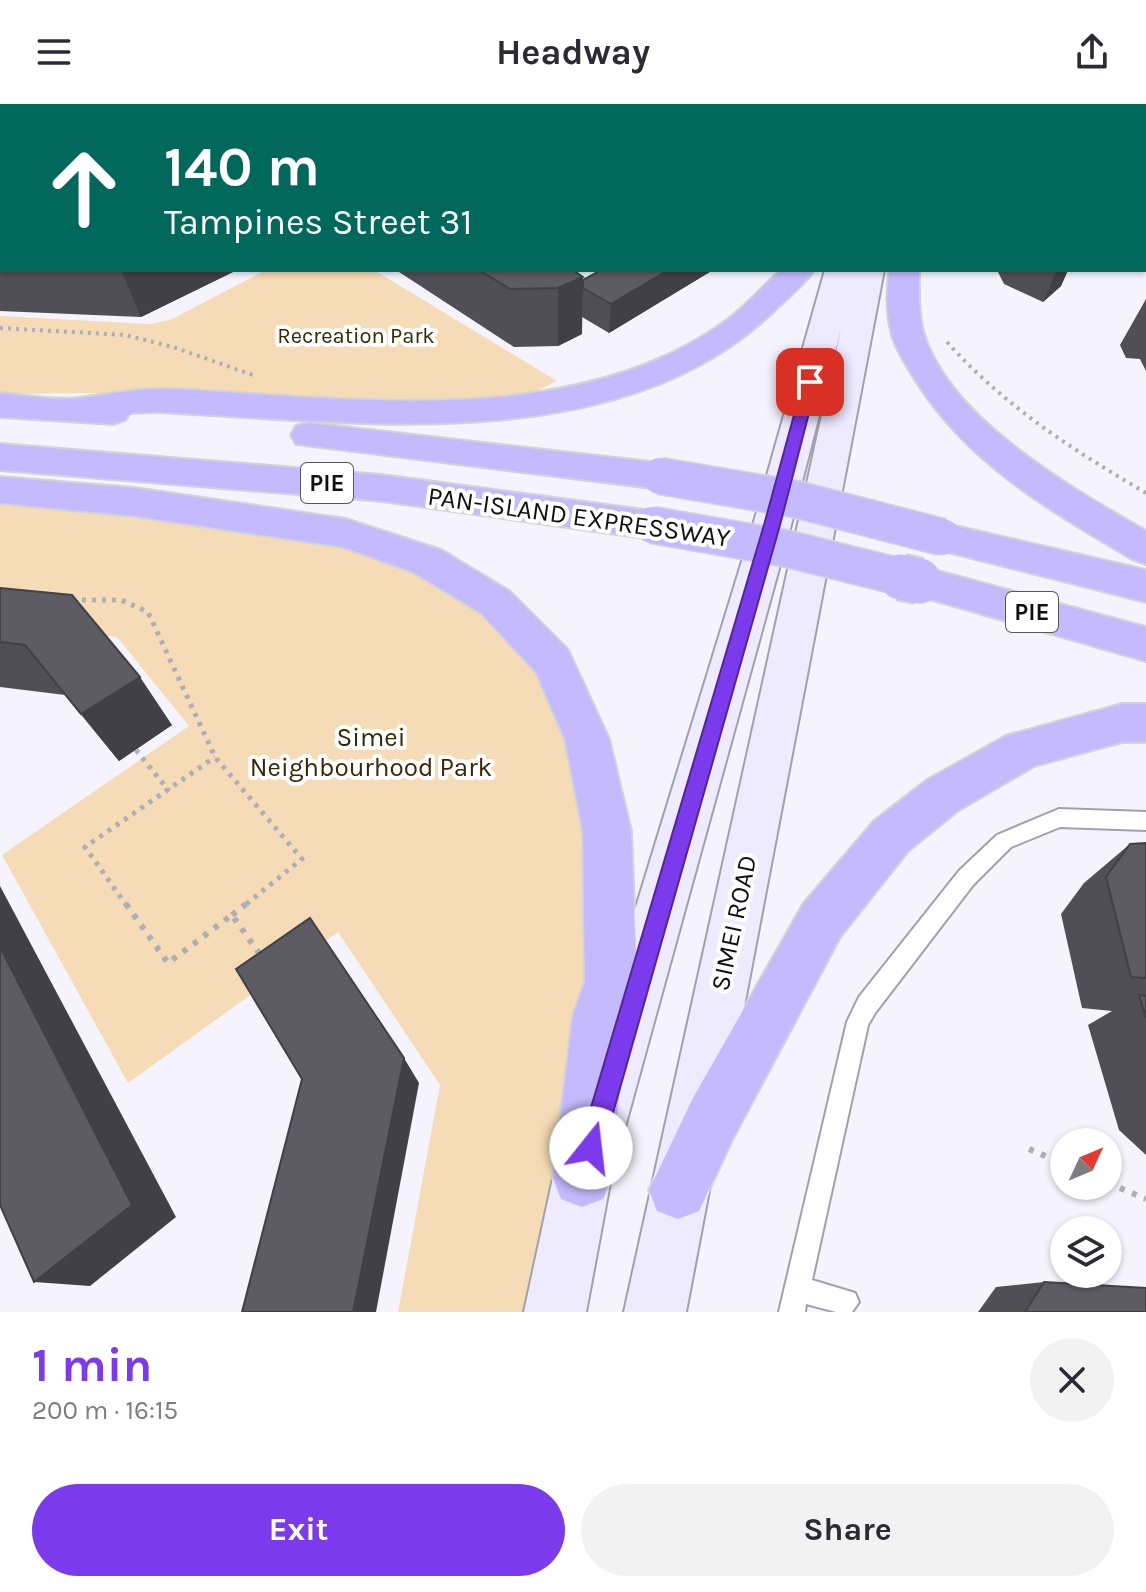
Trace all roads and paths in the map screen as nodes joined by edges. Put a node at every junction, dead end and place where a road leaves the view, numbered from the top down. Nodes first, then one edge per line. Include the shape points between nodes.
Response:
1 (797, 272) edge
2 (840, 272) edge
3 (868, 272) edge
4 (904, 272) edge
5 (0, 328) edge
6 (946, 341) dead end
7 (262, 379) dead end
8 (0, 405) edge
9 (84, 408) junction
10 (0, 457) edge
11 (0, 490) edge
12 (1146, 493) edge
13 (794, 530) junction
14 (1146, 549) edge
15 (1146, 586) edge
16 (68, 601) edge
17 (1146, 644) edge
18 (1146, 723) edge
19 (136, 750) dead end
20 (215, 757) junction
21 (169, 791) junction
22 (1146, 821) edge
23 (232, 915) junction
24 (266, 964) edge
25 (1029, 1149) dead end
26 (1050, 1158) edge
27 (582, 1178) junction
28 (1122, 1189) edge
29 (678, 1190) junction
30 (1146, 1199) edge
31 (794, 1301) edge
32 (846, 1302) dead end
33 (555, 1312) edge
34 (655, 1312) edge

1 - 9 highway via 761,311 688,360 588,395 510,408 398,413 153,400
2 - 13 main road
3 - 13 main road
4 - 14 highway via 908,334 940,394 990,446 1066,502
5 - 7 path via 126,335
6 - 12 path via 972,372 1022,415
8 - 9 highway, PAN-ISLAND EXPRESSWAY / PIE
9 - 15 highway, PAN-ISLAND EXPRESSWAY / PIE, bridge via 660,476 795,499
10 - 17 highway, PAN-ISLAND EXPRESSWAY / PIE, bridge via 382,488 652,525 784,548
11 - 27 highway via 208,511 346,533 427,561 495,602 553,662 587,739 607,831 611,982 600,1016
13 - 27 main road
13 - 29 main road, SIMEI ROAD
16 - 20 path via 115,599 148,612
18 - 29 highway via 1122,723 1022,750 943,795 891,836 822,920
19 - 21 path
20 - 21 path
20 - 23 path via 302,859
21 - 23 path via 85,847 168,963
22 - 31 lane via 1059,818 1004,841 915,940 858,1022
23 - 24 path
25 - 26 path
27 - 33 main road
28 - 30 path
29 - 34 main road, SIMEI ROAD
31 - 32 lane

